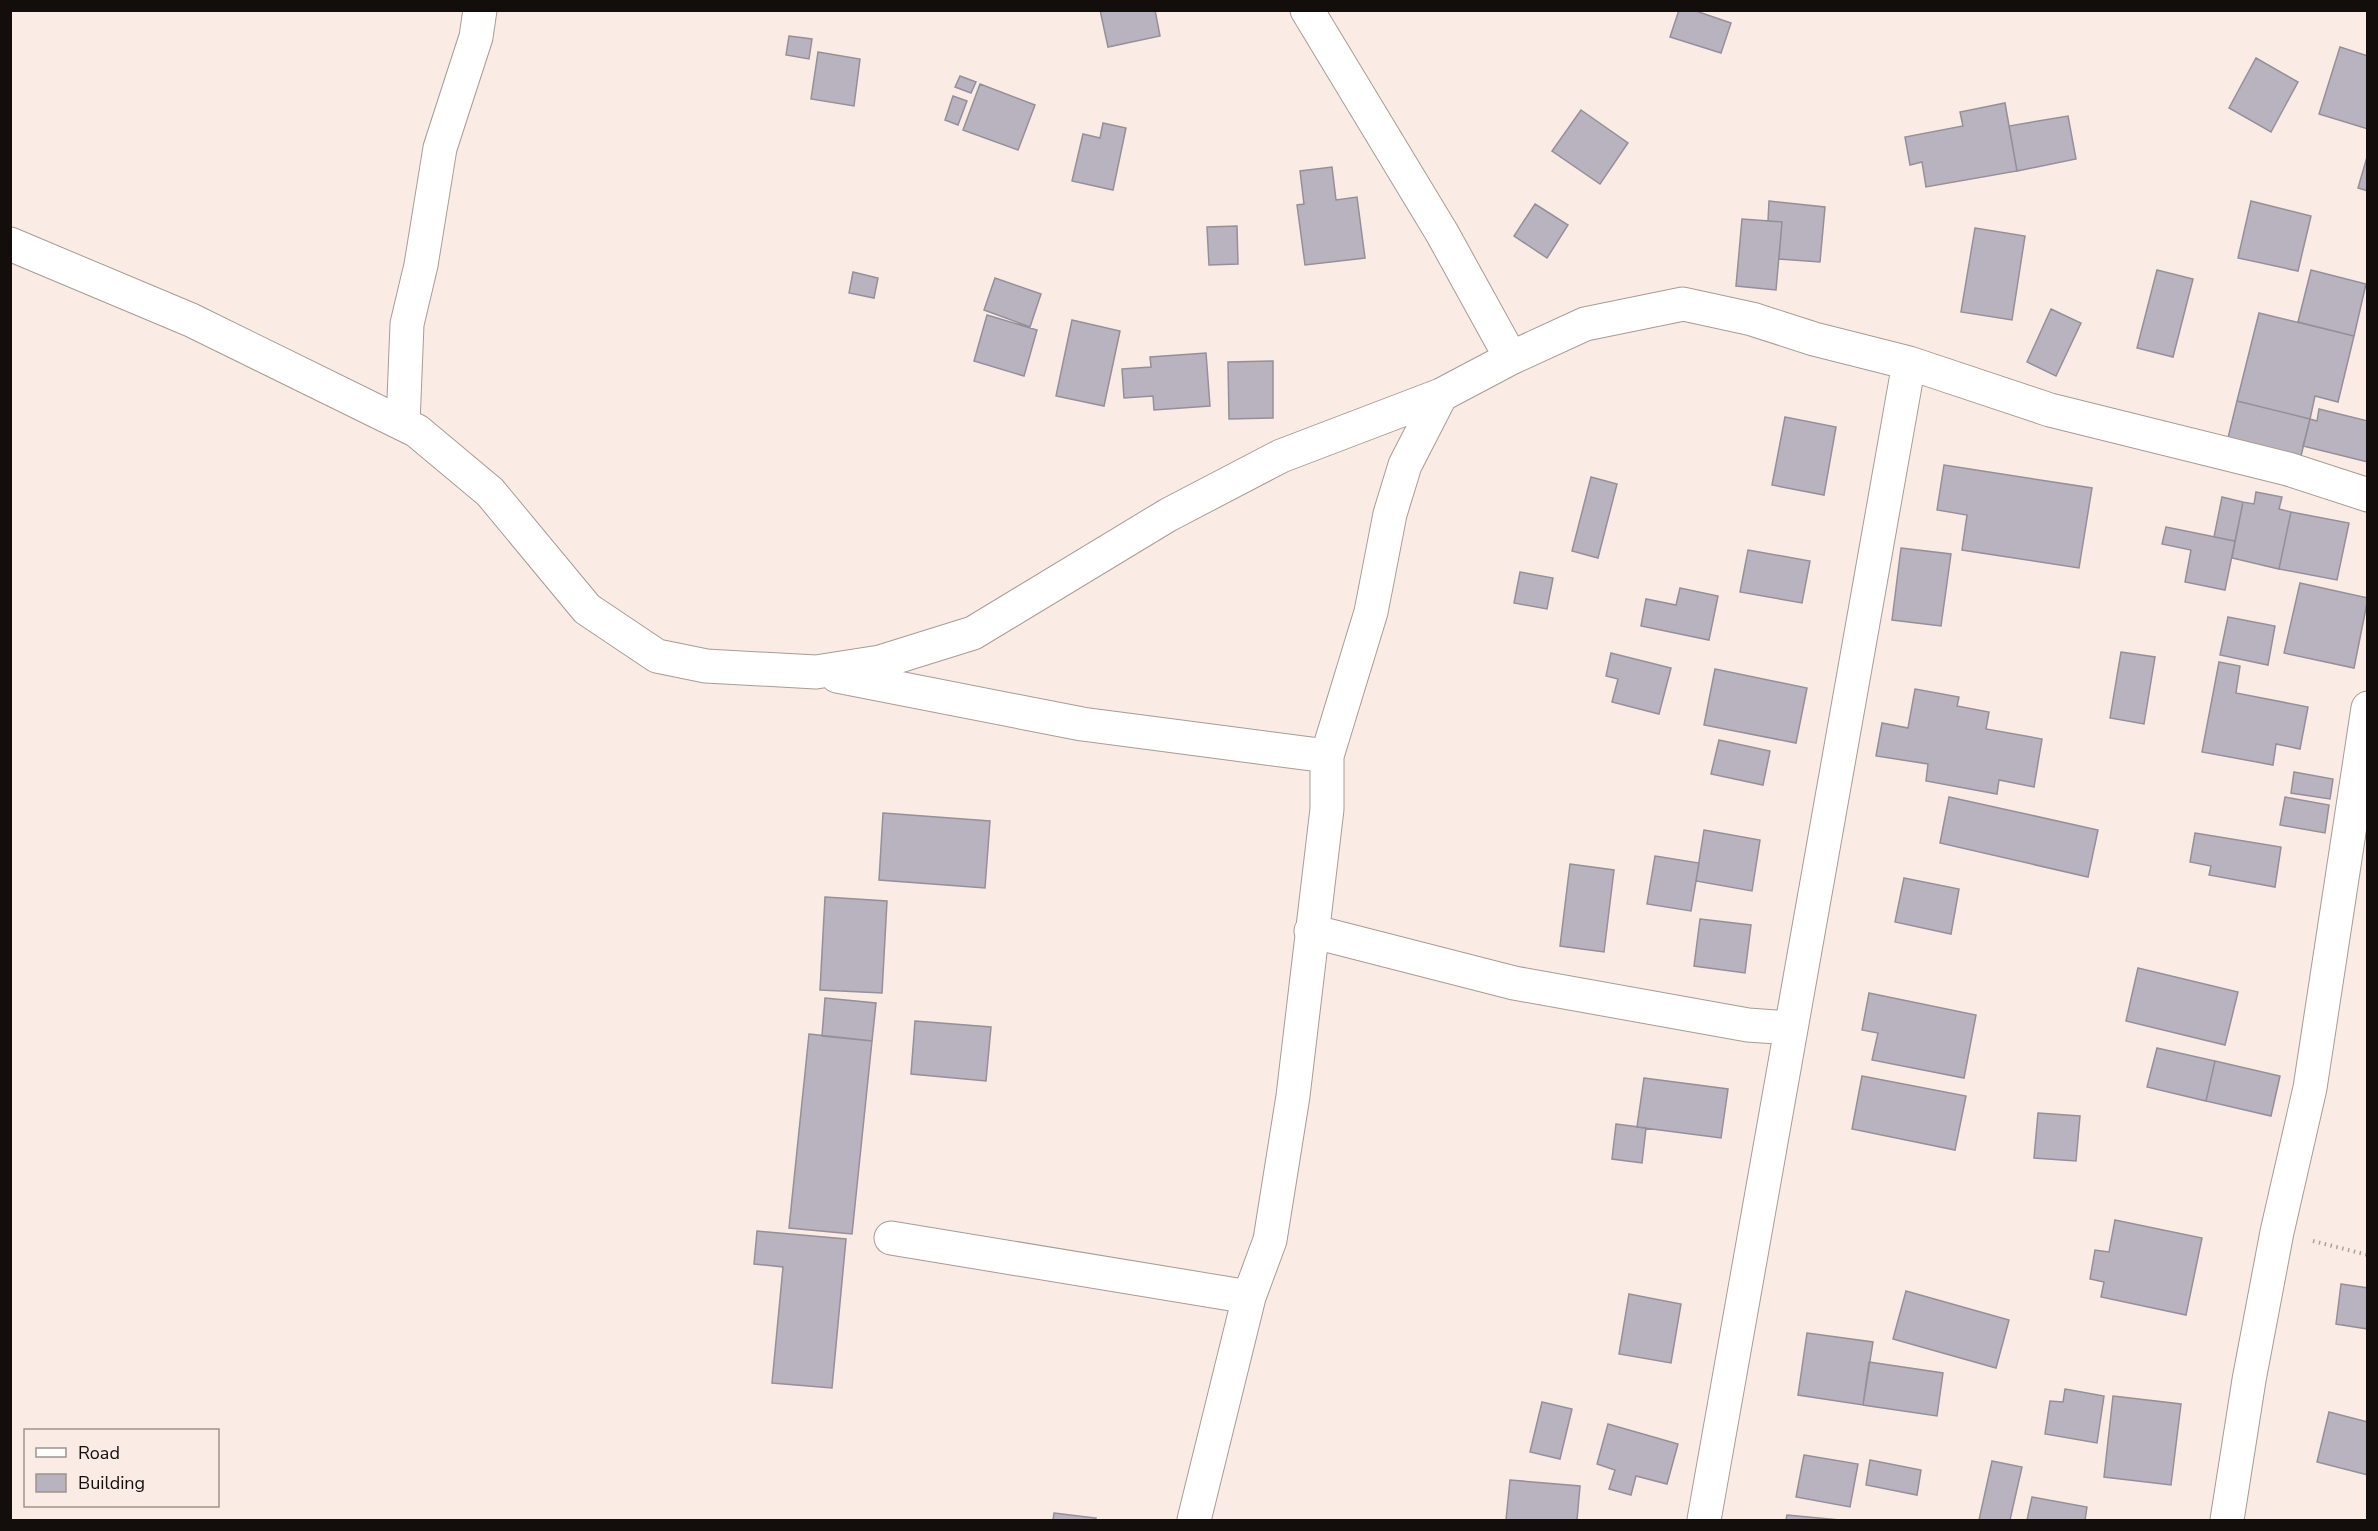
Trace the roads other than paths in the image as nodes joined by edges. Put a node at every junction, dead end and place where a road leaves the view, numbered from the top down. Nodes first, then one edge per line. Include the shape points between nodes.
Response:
1 (480, 10) edge
2 (1307, 10) edge
3 (10, 244) edge
4 (1511, 358) junction
5 (1909, 363) junction
6 (1441, 395) junction
7 (403, 424) junction
8 (2367, 495) edge
9 (816, 672) junction
10 (2367, 708) edge
11 (1327, 756) junction
12 (1311, 931) junction
13 (1791, 1028) junction
14 (891, 1238) dead end
15 (1249, 1297) junction
16 (1194, 1521) edge
17 (1704, 1521) edge
18 (2227, 1521) edge

1 - 7 street via 476,37 440,148 407,324
2 - 4 street via 1442,233
3 - 7 street via 191,320
4 - 5 street via 1585,324 1683,304
4 - 6 street
5 - 8 street via 2050,410 2288,469
5 - 13 street
6 - 9 street via 1281,456 1168,515 973,633 880,662
6 - 11 street via 1405,465 1390,514 1371,612
7 - 9 street via 417,431 490,492 587,609 657,656 706,666
9 - 11 street via 1082,724
10 - 18 street via 2310,1088 2277,1232
11 - 12 street via 1327,809
12 - 13 street via 1514,983 1748,1025
12 - 15 street via 1293,1096 1270,1240
13 - 17 street
14 - 15 street
15 - 16 street

